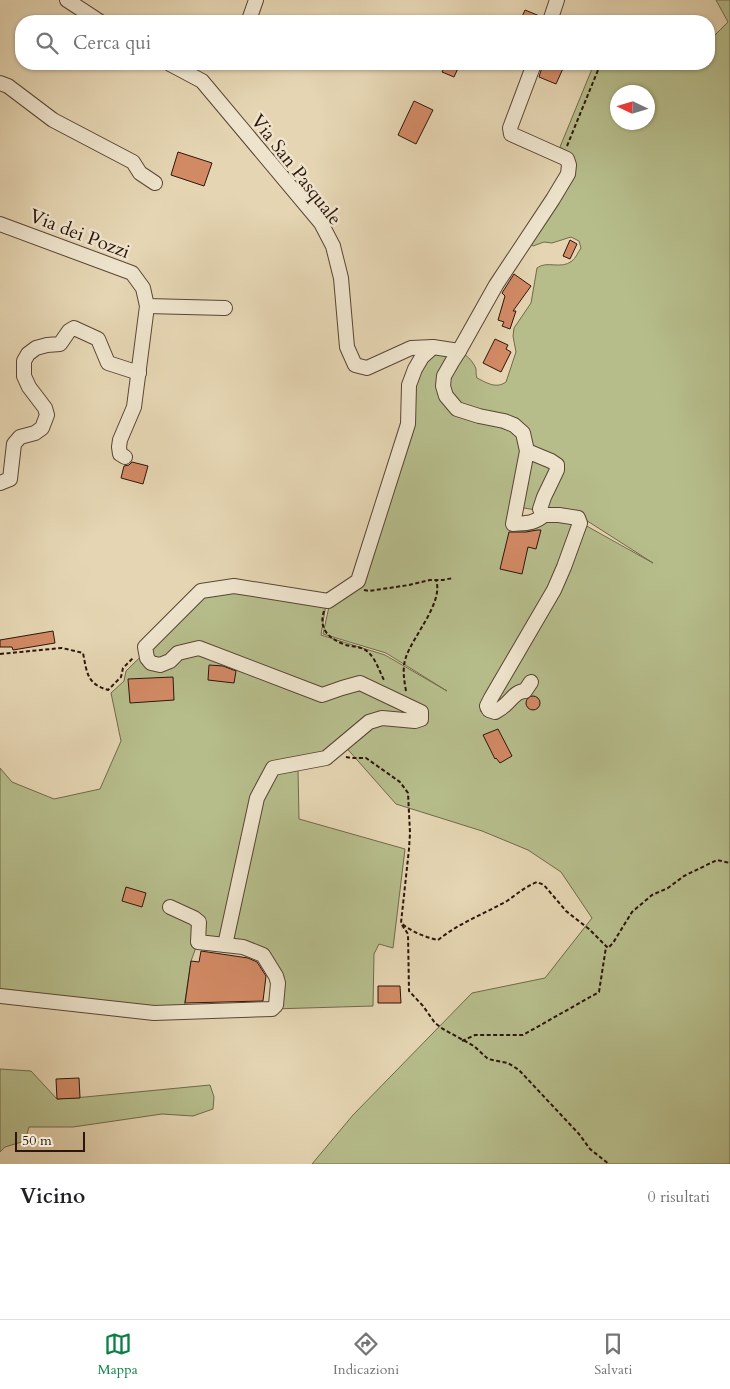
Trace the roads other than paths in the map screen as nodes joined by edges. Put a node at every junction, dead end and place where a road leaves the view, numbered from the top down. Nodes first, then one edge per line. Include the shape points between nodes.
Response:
1 (67, 0) edge
2 (256, 0) edge
3 (557, 0) edge
4 (90, 15) edge
5 (251, 15) edge
6 (552, 15) edge
7 (181, 70) edge
8 (532, 70) edge
9 (0, 83) edge
10 (155, 182) dead end
11 (0, 224) edge
12 (147, 306) junction
13 (225, 308) dead end
14 (433, 347) junction
15 (459, 351) junction
16 (139, 373) junction
17 (527, 451) junction
18 (125, 456) dead end
19 (0, 483) edge
20 (544, 516) junction
21 (531, 682) dead end
22 (170, 907) dead end
23 (225, 945) junction
24 (0, 996) edge

1 - 4 street
2 - 5 street
3 - 6 street
7 - 14 street, Via San Pasquale via 202,81 322,223 333,246 341,278 347,347 355,365 367,368 411,348
8 - 15 street via 510,128 511,134 567,159 568,174 496,285
9 - 10 street via 53,120 133,162 140,173
11 - 12 street, Via dei Pozzi via 132,273 143,288
12 - 13 street
12 - 16 street, Via dei Pozzi
14 - 15 street, Via San Pasquale
14 - 23 street via 422,357 409,385 408,424 358,581 328,601 234,586 201,591 145,647 151,663 160,665 178,653 199,648 322,696 360,683 421,712 421,719 415,721 382,718 369,722 326,758 273,768 257,798
15 - 17 street via 444,376 446,396 457,409 514,425 523,433
16 - 18 street, Via dei Pozzi via 134,407 120,440 120,454
16 - 19 street via 108,364 98,339 74,328 60,344 36,348 28,354 24,361 24,376 47,415 42,428 20,437 14,444 10,479
17 - 20 street via 557,466 540,509
17 - 20 street via 513,524 538,521
20 - 21 street via 578,518 580,523 554,590 491,698 487,706 489,710 495,712 504,707 516,694 525,691
22 - 23 street via 199,922 198,942
23 - 24 street via 243,947 263,955 278,983 276,1005 272,1009 154,1013

